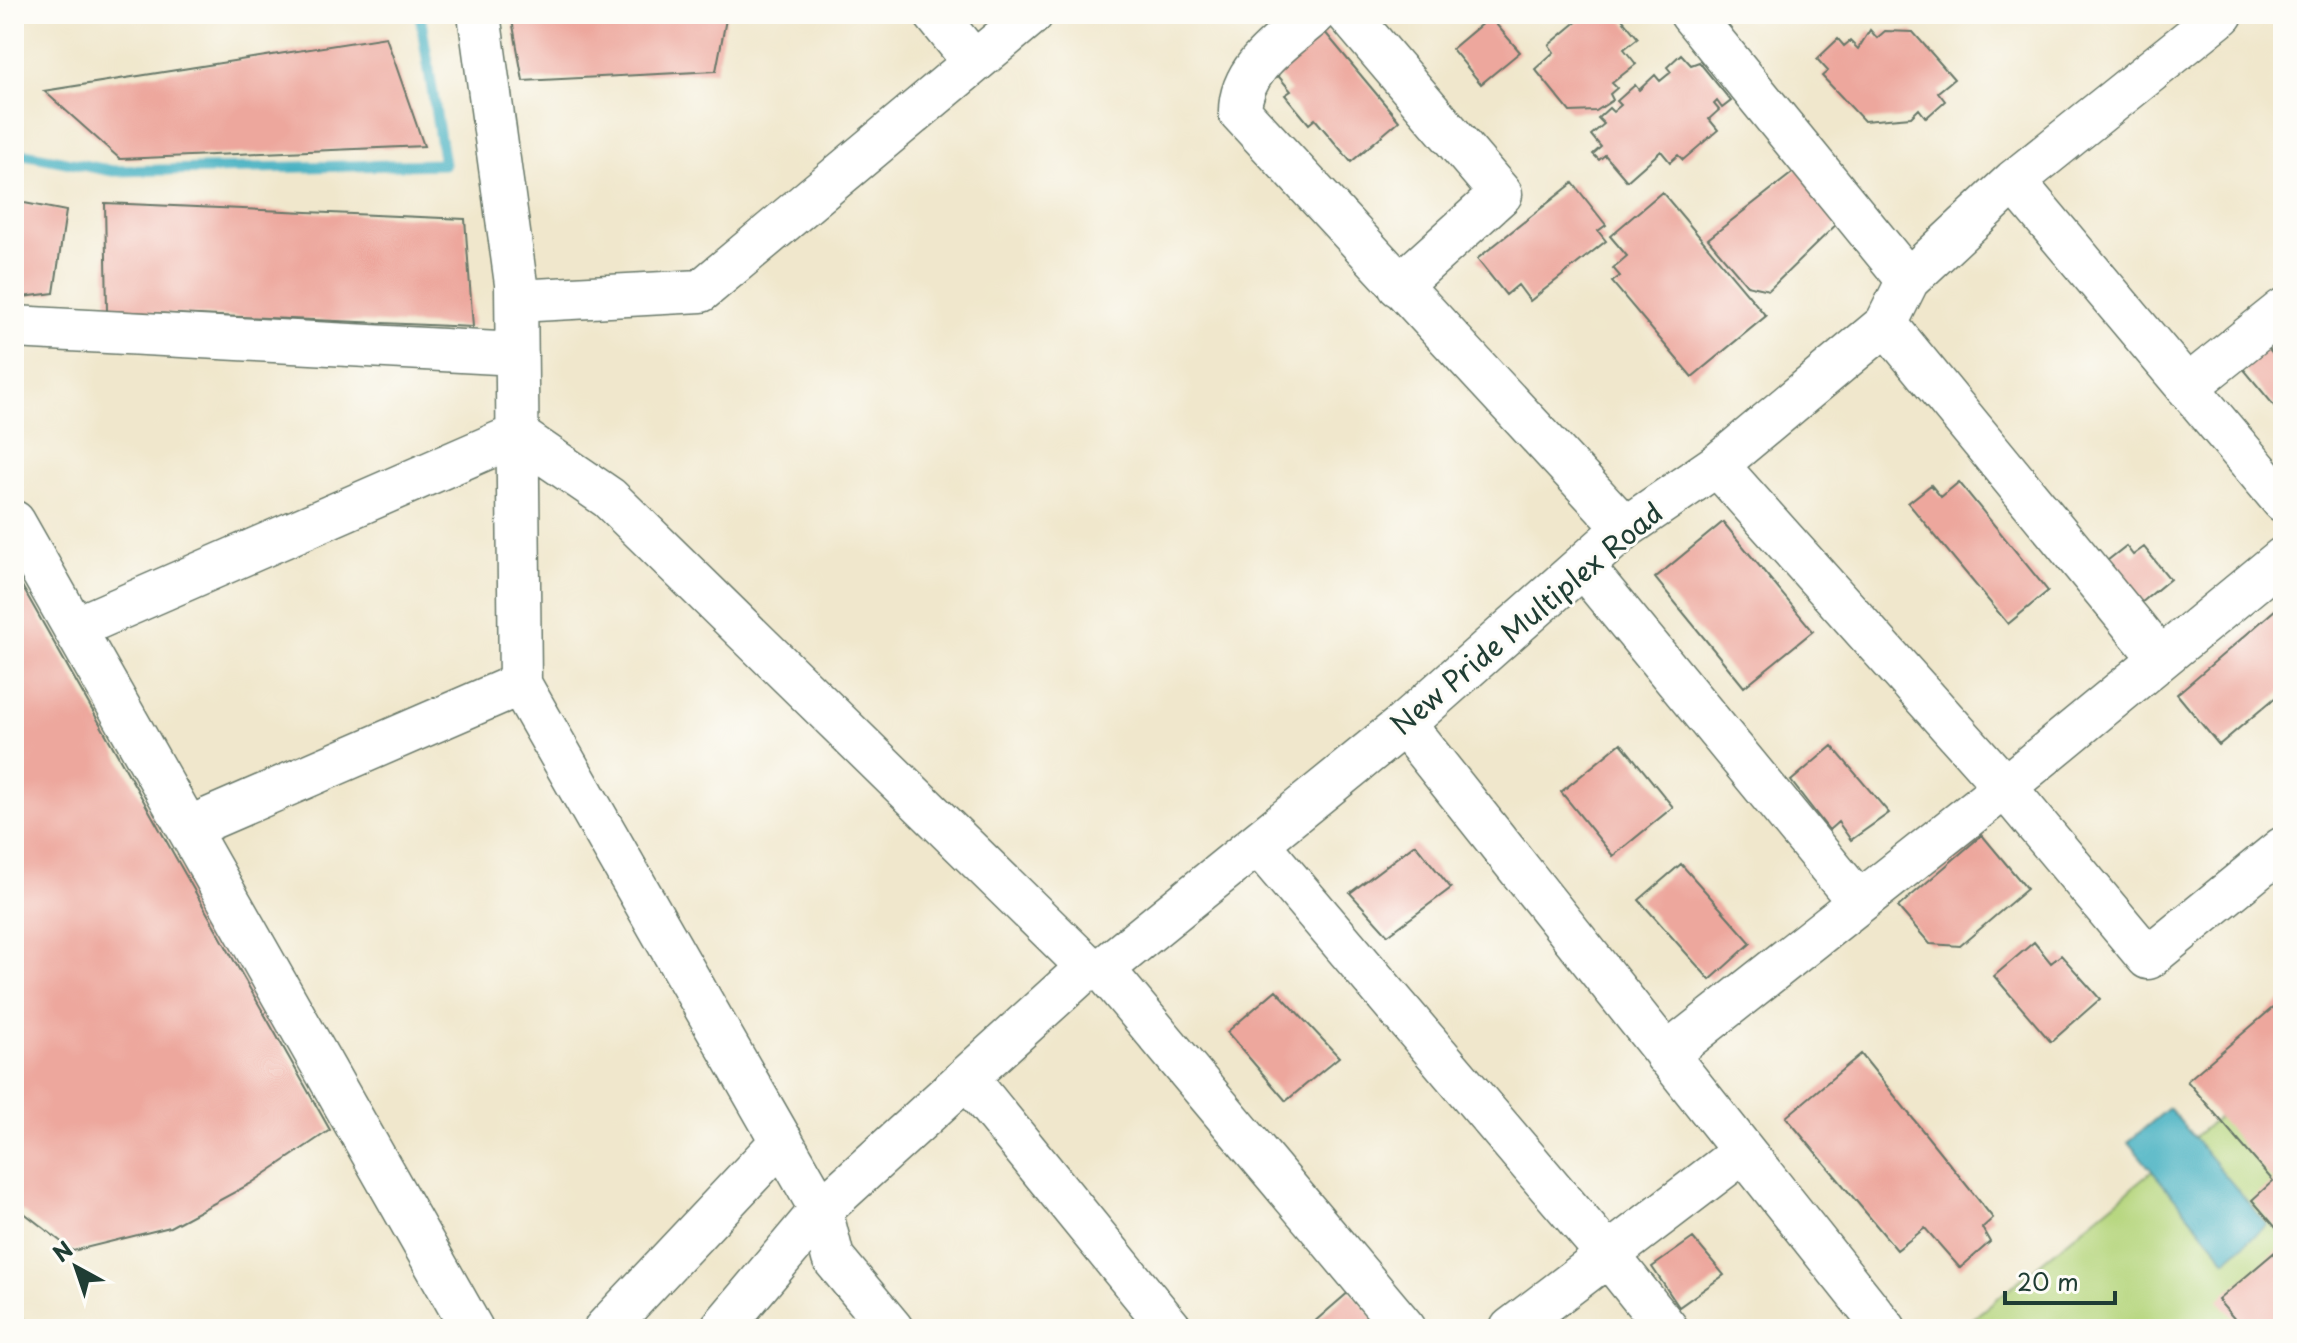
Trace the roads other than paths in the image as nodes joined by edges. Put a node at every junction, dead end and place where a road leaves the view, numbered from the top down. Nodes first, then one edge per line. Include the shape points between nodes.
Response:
1 (479, 14) edge
2 (935, 14) edge
3 (1032, 14) edge
4 (1315, 14) edge
5 (1348, 14) edge
6 (2222, 14) edge
7 (1705, 19) edge
8 (974, 62) junction
9 (2014, 181) junction
10 (1908, 280) junction
11 (1399, 286) junction
12 (517, 301) junction
13 (2283, 310) edge
14 (1886, 324) junction
15 (14, 327) edge
16 (517, 354) junction
17 (2187, 387) junction
18 (517, 435) junction
19 (1717, 465) junction
20 (2283, 501) edge
21 (14, 522) edge
22 (1625, 528) junction
23 (2283, 558) edge
24 (1584, 568) junction
25 (75, 628) junction
26 (2160, 658) junction
27 (520, 684) junction
28 (1404, 724) junction
29 (2005, 787) junction
30 (188, 828) junction
31 (1259, 845) junction
32 (2283, 848) edge
33 (1858, 901) junction
34 (1096, 968) junction
35 (1666, 1055) junction
36 (967, 1078) junction
37 (782, 1141) junction
38 (1743, 1152) junction
39 (821, 1210) junction
40 (1608, 1255) junction
41 (472, 1329) edge
42 (605, 1329) edge
43 (721, 1329) edge
44 (892, 1329) edge
45 (1171, 1329) edge
46 (1405, 1329) edge
47 (1511, 1329) edge
48 (1667, 1329) edge
49 (1885, 1329) edge

1 - 12 street
2 - 8 street
3 - 8 street
4 - 11 street via 1253,69 1240,96 1240,112
5 - 11 street via 1501,194
6 - 9 street, New Pride Multiplex Road
7 - 10 street
8 - 12 street via 701,291
9 - 10 street, New Pride Multiplex Road
9 - 17 street
10 - 14 street, New Pride Multiplex Road
11 - 22 street
12 - 16 street
13 - 17 street
14 - 19 street, New Pride Multiplex Road
14 - 26 street
15 - 16 street
16 - 18 street
17 - 20 street
18 - 25 street
18 - 27 street
18 - 34 street via 609,498
19 - 22 street, New Pride Multiplex Road
19 - 29 street
21 - 25 street
22 - 24 street, New Pride Multiplex Road
23 - 26 street
24 - 28 street, New Pride Multiplex Road
24 - 33 street
25 - 30 street
26 - 29 street
27 - 30 street
27 - 37 street
28 - 31 street, New Pride Multiplex Road
28 - 35 street
29 - 32 street via 2148,958
29 - 33 street
30 - 41 street
31 - 34 street, New Pride Multiplex Road
31 - 40 street
33 - 35 street
34 - 36 street, New Pride Multiplex Road
34 - 46 street
35 - 38 street
36 - 39 street, New Pride Multiplex Road
36 - 45 street
37 - 39 street
37 - 42 street
38 - 40 street
38 - 49 street
39 - 43 street, New Pride Multiplex Road
39 - 44 street via 833,1258
40 - 47 street
40 - 48 street

